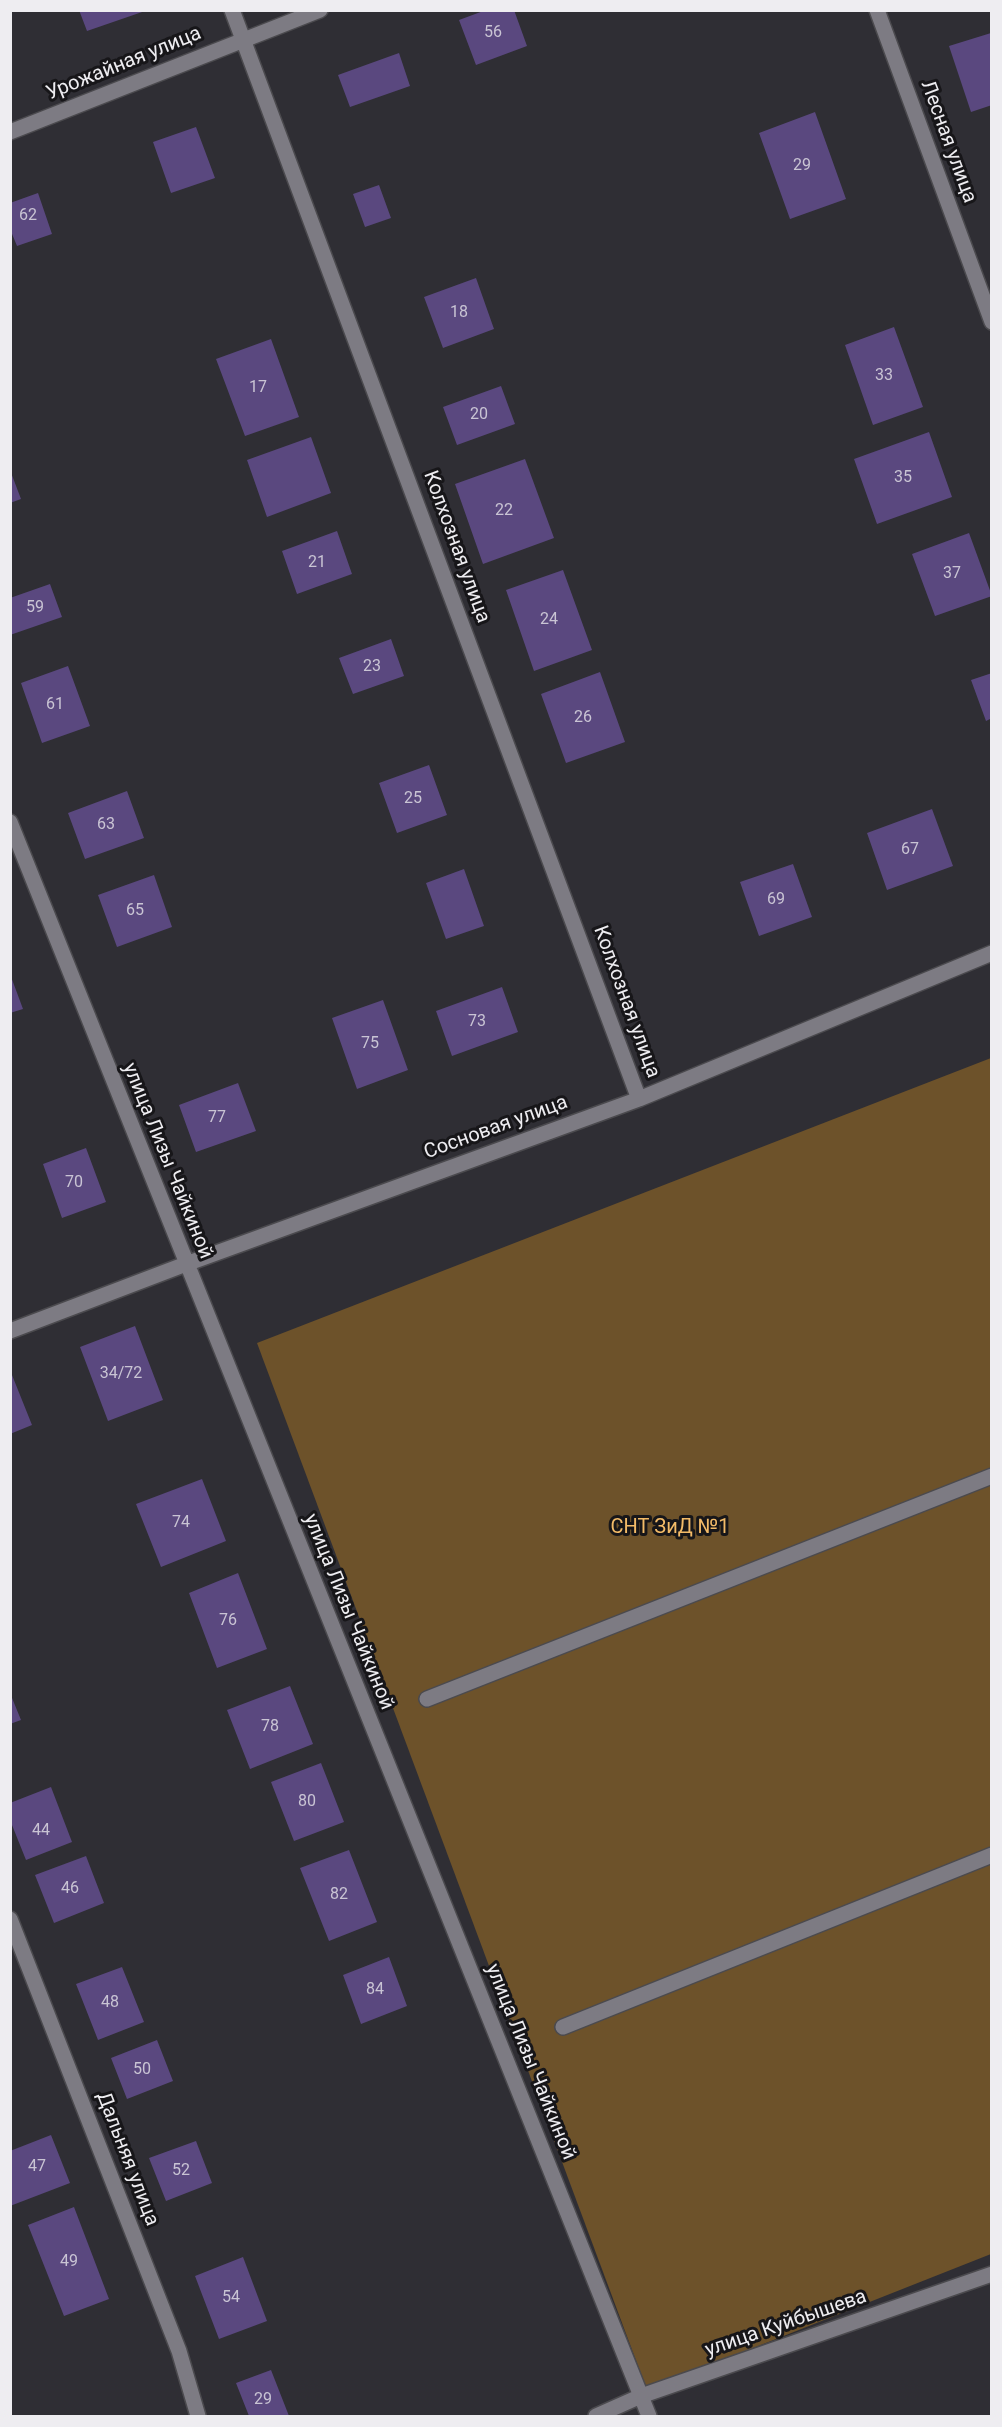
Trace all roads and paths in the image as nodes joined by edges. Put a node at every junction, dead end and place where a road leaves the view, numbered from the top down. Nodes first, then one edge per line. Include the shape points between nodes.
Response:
1 (232, 10) edge
2 (320, 10) edge
3 (877, 10) edge
4 (244, 39) junction
5 (10, 132) edge
6 (992, 322) edge
7 (10, 822) edge
8 (992, 953) edge
9 (639, 1099) junction
10 (186, 1264) junction
11 (10, 1331) edge
12 (992, 1476) edge
13 (427, 1699) dead end
14 (992, 1854) edge
15 (10, 1919) edge
16 (563, 2027) dead end
17 (992, 2274) edge
18 (641, 2396) junction
19 (198, 2416) edge
20 (596, 2416) edge
21 (649, 2416) edge

1 - 4 street, Колхозная улица
2 - 4 street, Урожайная улица
3 - 6 street, Лесная улица
4 - 5 street, Урожайная улица
4 - 9 street, Колхозная улица
7 - 10 street, улица Лизы Чайкиной
8 - 9 street, Сосновая улица
9 - 10 street, Сосновая улица
10 - 11 street, Сосновая улица
10 - 18 street, улица Лизы Чайкиной
12 - 13 street
14 - 16 street
15 - 19 street, Дальняя улица via 179,2351
17 - 18 street, улица Куйбышева
18 - 20 street, улица Куйбышева
18 - 21 street, улица Лизы Чайкиной

